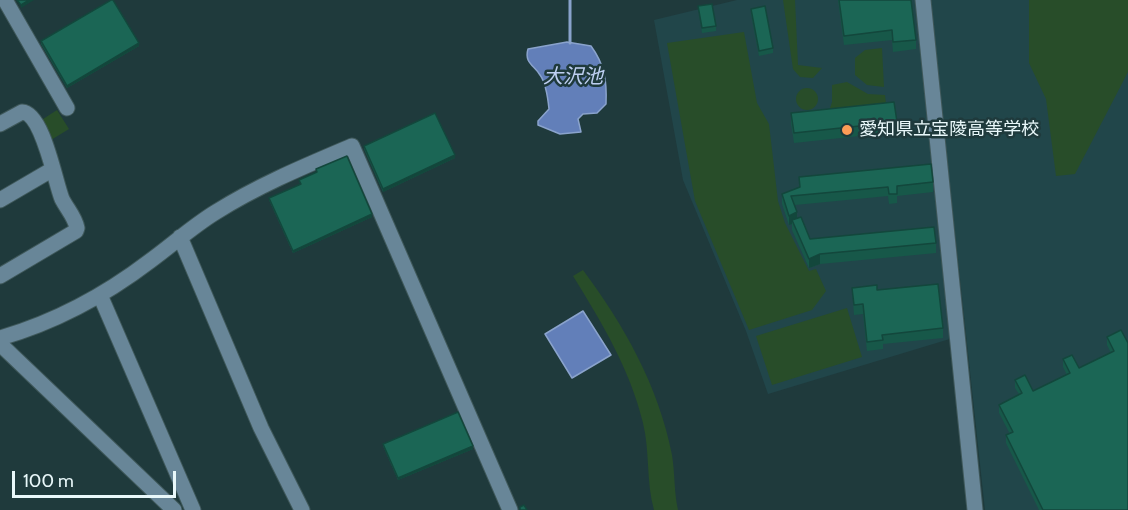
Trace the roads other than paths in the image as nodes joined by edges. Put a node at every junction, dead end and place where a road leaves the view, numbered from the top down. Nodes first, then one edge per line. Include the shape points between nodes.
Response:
1 (5, 0) edge
2 (923, 0) edge
3 (67, 108) dead end
4 (0, 124) edge
5 (53, 169) junction
6 (0, 200) edge
7 (180, 237) junction
8 (0, 276) edge
9 (100, 295) junction
10 (0, 338) edge
11 (0, 344) edge
12 (174, 510) edge
13 (193, 510) edge
14 (302, 510) edge
15 (510, 510) edge
16 (975, 510) edge

1 - 3 street
2 - 16 street
4 - 5 street via 26,111 45,141
5 - 6 street
5 - 8 street via 62,199 77,224 76,231
7 - 9 street
7 - 14 street via 261,428
7 - 15 street via 264,184 352,146
9 - 10 street via 36,328
9 - 13 street
11 - 12 street

